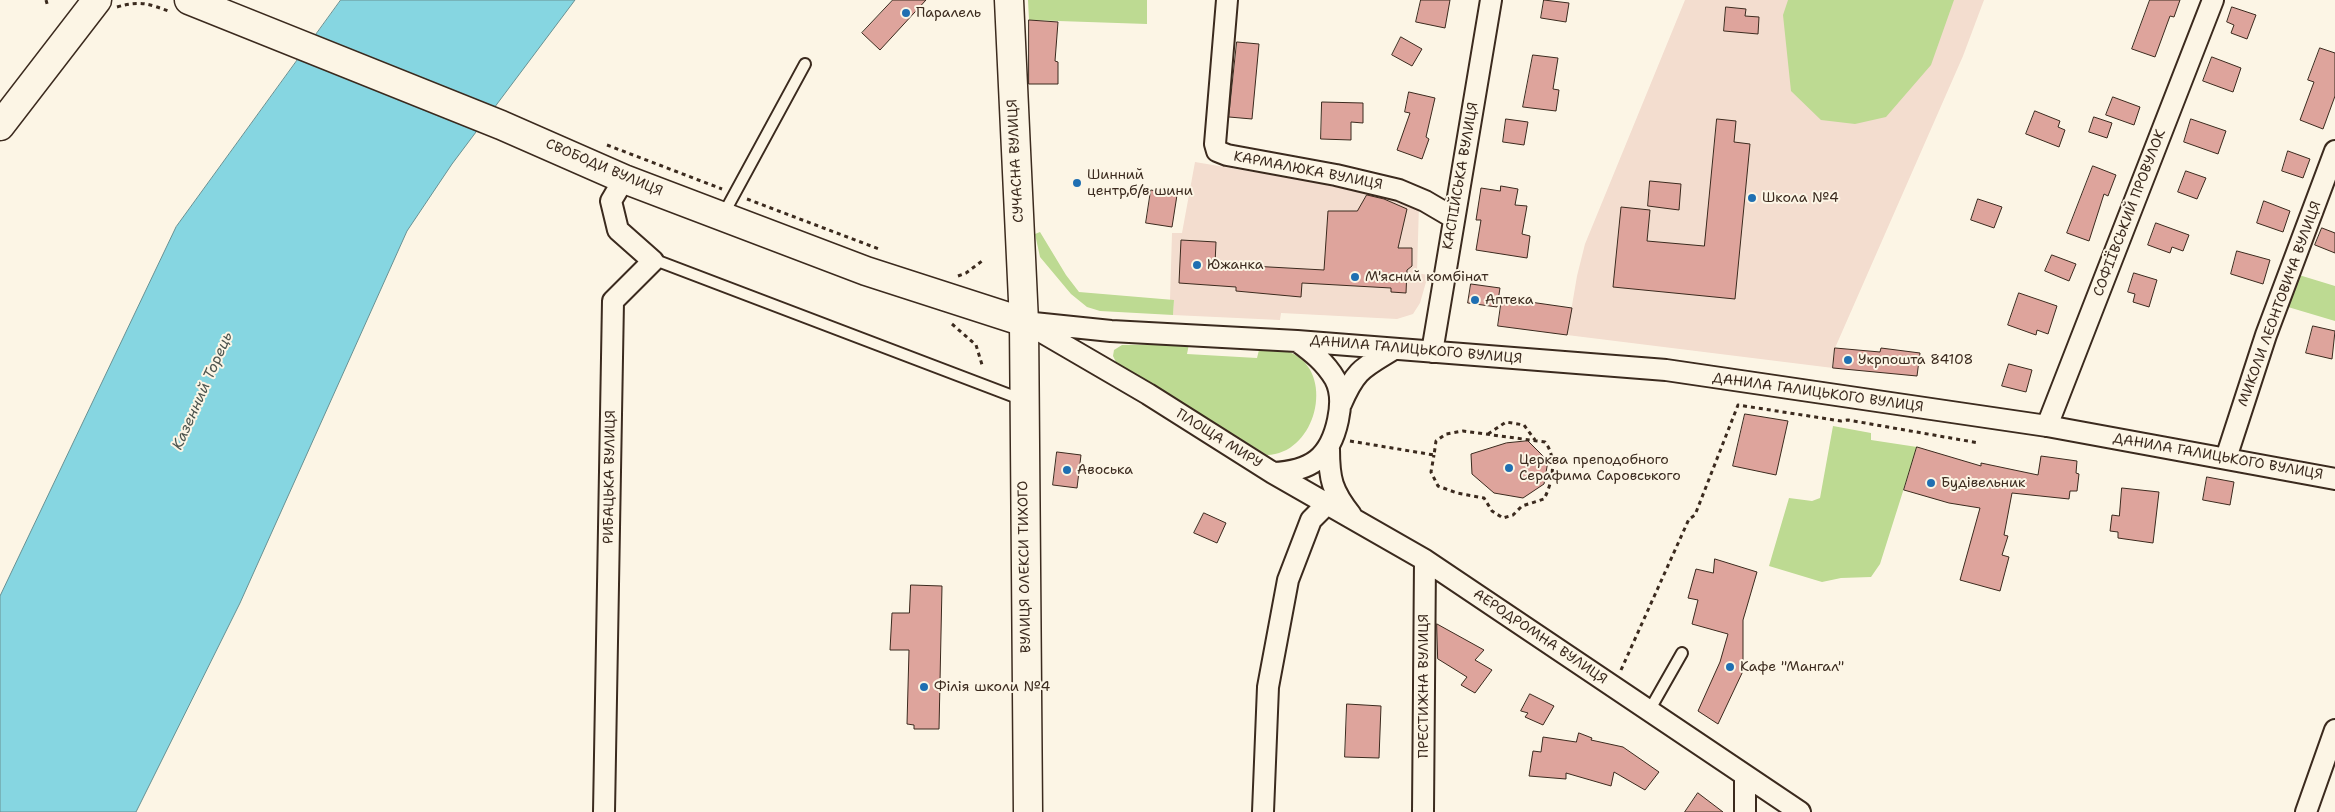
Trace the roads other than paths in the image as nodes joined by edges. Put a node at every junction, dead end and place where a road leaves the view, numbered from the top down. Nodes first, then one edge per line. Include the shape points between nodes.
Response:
1 (97, 0) edge
2 (189, 0) edge
3 (1009, 0) edge
4 (1227, 0) edge
5 (1491, 0) edge
6 (2213, 0) edge
7 (805, 64) dead end
8 (0, 126) edge
9 (2335, 151) edge
10 (624, 179) junction
11 (730, 201) junction
12 (1454, 218) junction
13 (650, 258) junction
14 (1024, 322) junction
15 (1297, 341) junction
16 (1394, 349) junction
17 (1432, 352) junction
18 (1024, 400) junction
19 (1341, 404) junction
20 (2047, 426) junction
21 (1330, 443) junction
22 (2226, 458) junction
23 (1273, 473) junction
24 (2335, 479) edge
25 (1327, 504) junction
26 (1354, 518) junction
27 (1425, 560) junction
28 (1682, 653) dead end
29 (1649, 711) junction
30 (2335, 730) edge
31 (1745, 775) junction
32 (604, 812) edge
33 (1028, 812) edge
34 (1263, 812) edge
35 (1423, 812) edge
36 (1745, 812) edge
37 (1800, 812) edge
38 (2306, 812) edge

1 - 8 main road
2 - 10 main road, СВОБОДИ ВУЛИЦЯ via 501,125
3 - 14 main road, СУЧАСНА ВУЛИЦЯ
4 - 12 street, КАРМАЛЮКА ВУЛИЦЯ via 1217,151 1399,190
5 - 12 street, КАСПІЙСЬКА ВУЛИЦЯ
6 - 20 street, СОФІЇВСЬКИЙ ПРОВУЛОК
7 - 11 lane
9 - 22 street, МИКОЛИ ЛЕОНТОВИЧА ВУЛИЦЯ via 2266,335
10 - 11 main road, СВОБОДИ ВУЛИЦЯ
10 - 13 street via 611,201 618,230
11 - 14 main road, СВОБОДИ ВУЛИЦЯ via 866,271
12 - 17 street, КАСПІЙСЬКА ВУЛИЦЯ
13 - 18 lane
13 - 32 street, РИБАЦЬКА ВУЛИЦЯ via 653,261 613,300
14 - 15 street via 1111,332
14 - 18 main road, ВУЛИЦЯ ОЛЕКСИ ТИХОГО
14 - 23 street, ПЛОЩА МИРУ via 1079,352
15 - 16 street, ДАНИЛА ГАЛИЦЬКОГО ВУЛИЦЯ
15 - 19 street via 1323,361 1336,381
16 - 17 street, ДАНИЛА ГАЛИЦЬКОГО ВУЛИЦЯ
16 - 19 street via 1360,370
17 - 20 street, ДАНИЛА ГАЛИЦЬКОГО ВУЛИЦЯ via 1666,370
18 - 33 main road, ВУЛИЦЯ ОЛЕКСИ ТИХОГО
19 - 21 street
20 - 22 street, ДАНИЛА ГАЛИЦЬКОГО ВУЛИЦЯ
21 - 23 street, ПЛОЩА МИРУ via 1311,464 1294,472
21 - 26 street via 1332,485 1338,499
22 - 24 street, ДАНИЛА ГАЛИЦЬКОГО ВУЛИЦЯ
23 - 25 street, АЕРОДРОМНА ВУЛИЦЯ
25 - 26 street, АЕРОДРОМНА ВУЛИЦЯ
25 - 34 street via 1311,520 1288,580 1268,687
26 - 27 street, АЕРОДРОМНА ВУЛИЦЯ
27 - 29 street, АЕРОДРОМНА ВУЛИЦЯ
27 - 35 street, ПРЕСТИЖНА ВУЛИЦЯ
28 - 29 lane
29 - 31 street, АЕРОДРОМНА ВУЛИЦЯ
30 - 38 street
31 - 36 street
31 - 37 street, АЕРОДРОМНА ВУЛИЦЯ

